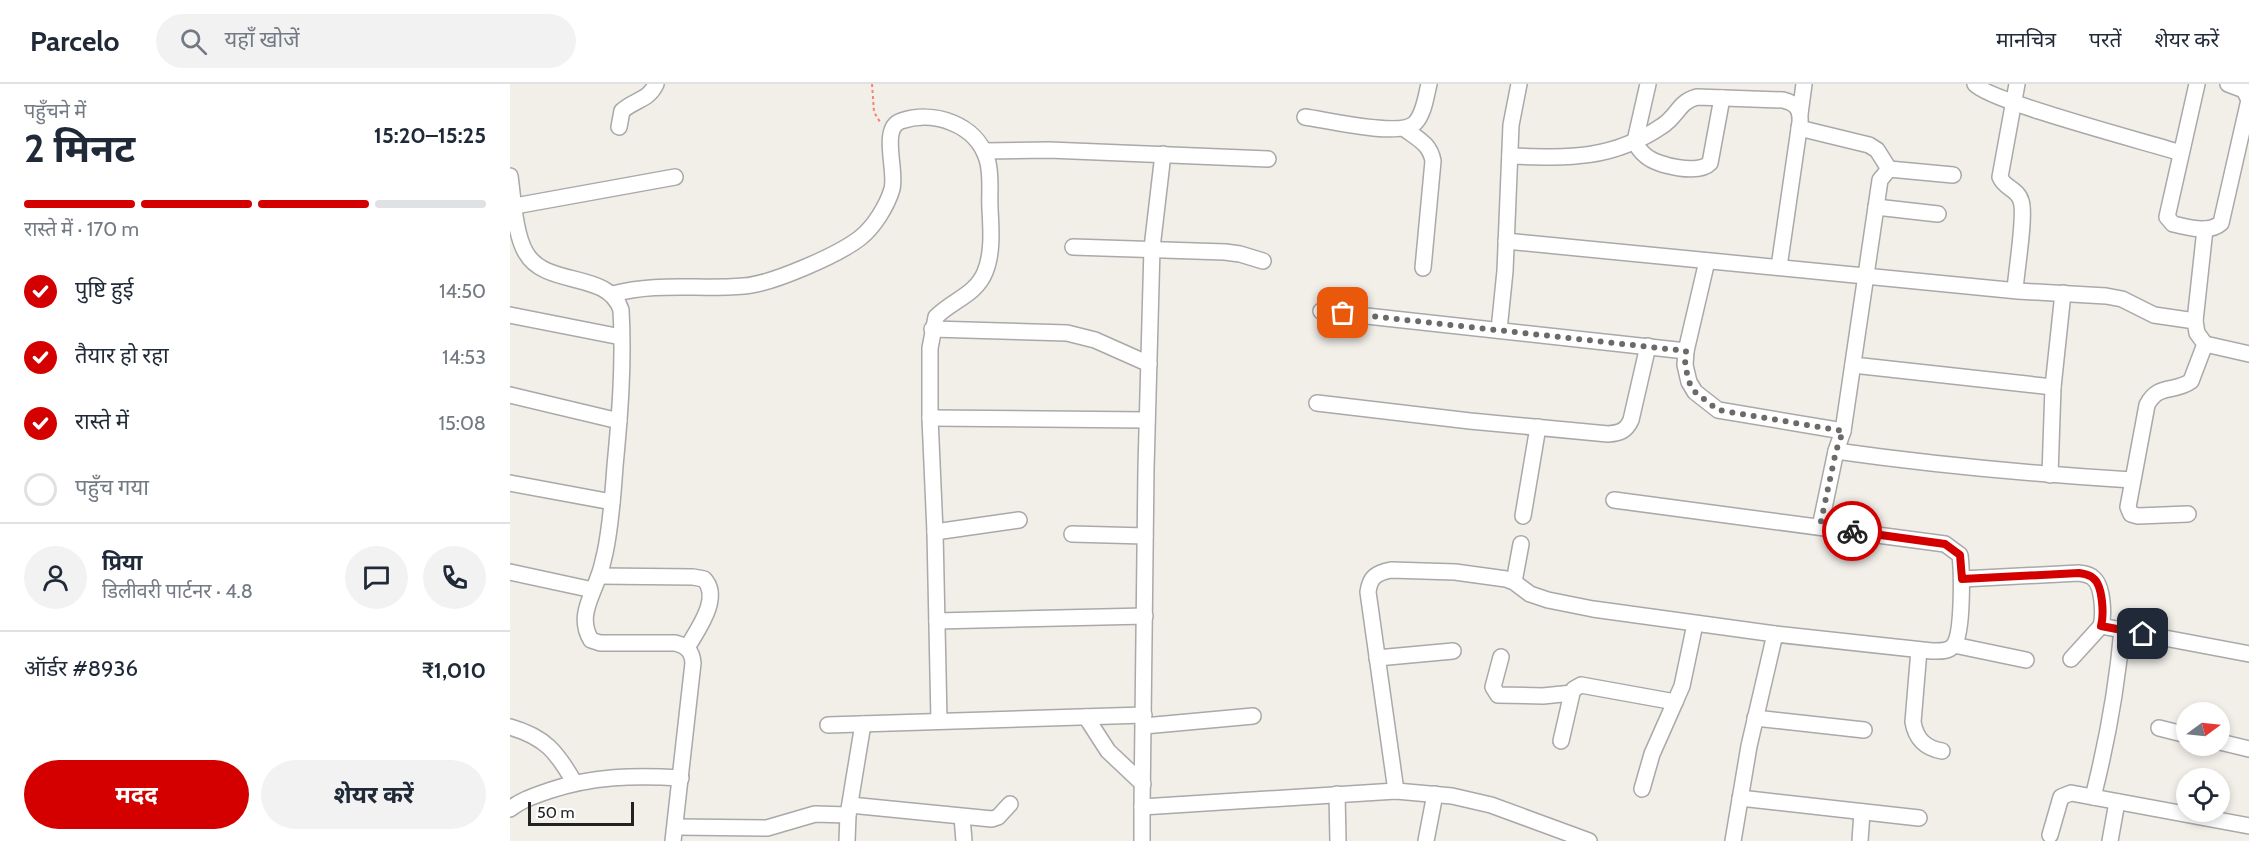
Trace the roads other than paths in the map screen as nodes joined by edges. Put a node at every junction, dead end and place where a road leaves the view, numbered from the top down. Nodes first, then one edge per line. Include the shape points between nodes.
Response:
1 (656, 84) edge
2 (1429, 84) edge
3 (1519, 84) edge
4 (1648, 84) edge
5 (1804, 84) edge
6 (1975, 84) edge
7 (2017, 84) edge
8 (2197, 84) edge
9 (2228, 84) edge
10 (1722, 98) junction
11 (2014, 102) junction
12 (1305, 117) dead end
13 (1800, 121) junction
14 (619, 127) dead end
15 (1405, 129) junction
16 (1635, 141) junction
17 (984, 151) junction
18 (2181, 153) junction
19 (1163, 154) junction
20 (1510, 156) junction
21 (1268, 159) dead end
22 (1889, 169) junction
23 (1953, 175) dead end
24 (510, 176) edge
25 (675, 177) dead end
26 (515, 206) junction
27 (1876, 207) junction
28 (1938, 214) dead end
29 (2205, 229) junction
30 (1506, 241) junction
31 (1073, 247) dead end
32 (1152, 248) junction
33 (1263, 261) dead end
34 (1707, 261) junction
35 (1779, 267) junction
36 (1423, 268) dead end
37 (1867, 275) junction
38 (2015, 290) junction
39 (2063, 293) junction
40 (613, 294) junction
41 (1321, 311) dead end
42 (510, 315) edge
43 (2195, 321) junction
44 (932, 328) junction
45 (1499, 330) junction
46 (621, 338) junction
47 (2205, 344) junction
48 (1648, 346) junction
49 (1686, 351) junction
50 (2249, 354) edge
51 (1149, 363) junction
52 (1853, 365) junction
53 (2053, 387) junction
54 (510, 395) edge
55 (1317, 403) dead end
56 (930, 418) junction
57 (1147, 420) junction
58 (619, 421) junction
59 (1538, 427) junction
60 (1843, 431) junction
61 (1836, 451) junction
62 (2050, 475) junction
63 (2132, 480) junction
64 (510, 483) edge
65 (1614, 500) dead end
66 (612, 502) junction
67 (2188, 514) dead end
68 (1523, 516) dead end
69 (1019, 520) dead end
70 (1820, 526) junction
71 (935, 532) junction
72 (1072, 534) dead end
73 (1145, 536) junction
74 (1521, 544) dead end
75 (510, 572) edge
76 (1962, 579) junction
77 (1514, 582) junction
78 (596, 583) junction
79 (1144, 616) junction
80 (937, 621) junction
81 (1695, 624) junction
82 (2101, 626) junction
83 (2122, 630) junction
84 (1775, 634) junction
85 (1954, 645) junction
86 (687, 648) junction
87 (1920, 650) junction
88 (1453, 651) dead end
89 (2249, 654) edge
90 (1501, 657) dead end
91 (1377, 658) junction
92 (2071, 659) dead end
93 (2026, 660) dead end
94 (1572, 693) junction
95 (1675, 702) junction
96 (1253, 716) dead end
97 (1086, 717) junction
98 (1755, 718) junction
99 (939, 721) junction
100 (1144, 721) junction
101 (863, 724) junction
102 (828, 725) dead end
103 (510, 727) edge
104 (2159, 728) dead end
105 (1864, 730) dead end
106 (2176, 732) edge
107 (1561, 741) dead end
108 (2230, 744) edge
109 (2249, 749) edge
110 (1942, 751) dead end
111 (681, 778) junction
112 (574, 783) junction
113 (1143, 784) junction
114 (1642, 789) dead end
115 (1386, 791) junction
116 (1337, 794) junction
117 (1435, 794) junction
118 (2093, 797) junction
119 (1740, 798) junction
120 (2117, 802) junction
121 (1010, 804) dead end
122 (1142, 807) junction
123 (510, 809) edge
124 (849, 810) junction
125 (1862, 812) junction
126 (962, 817) junction
127 (1919, 818) dead end
128 (2249, 826) edge
129 (675, 834) edge
130 (2050, 835) dead end
131 (847, 841) edge
132 (964, 841) edge
133 (1142, 841) edge
134 (1338, 841) edge
135 (1426, 841) edge
136 (1589, 841) edge
137 (1732, 841) edge
138 (1860, 841) edge
139 (2110, 841) edge

1 - 14 street via 646,97 622,111
2 - 15 street via 1420,116
3 - 20 street
4 - 16 street
5 - 13 street
6 - 11 street via 1980,90
7 - 11 street
8 - 18 street
9 - 29 street via 2244,90 2249,100 2221,223
10 - 13 street via 1793,102
10 - 16 street via 1697,97 1685,101 1663,126
10 - 16 street via 1707,166 1694,169 1663,164 1647,157
11 - 18 street
11 - 38 street via 2000,177 2018,195 2023,209
12 - 15 street
13 - 22 street via 1869,145
13 - 35 street
15 - 36 street via 1427,145 1433,161
16 - 20 street via 1590,156
17 - 19 street
17 - 40 street via 948,119 900,121 891,132 894,169 888,199 872,226 843,248 763,283 657,286
17 - 44 street via 991,218 985,273 974,289 936,317
18 - 29 street via 2167,217 2173,224
19 - 21 street
19 - 32 street
20 - 30 street
22 - 23 street
22 - 27 street via 1880,180
24 - 26 street
25 - 26 street
26 - 40 street via 521,241 533,262
27 - 28 street
27 - 37 street
29 - 43 street
30 - 34 street
30 - 45 street
31 - 32 street
32 - 33 street via 1225,252
32 - 51 street
34 - 35 street
34 - 49 street
35 - 37 street
37 - 38 street
37 - 52 street
38 - 39 street
39 - 43 street via 2122,299 2154,315
39 - 53 street
40 - 46 street via 621,310
41 - 45 street
42 - 46 street
43 - 47 street
44 - 51 street via 1067,333 1095,340
44 - 56 street
45 - 48 street
46 - 58 street
47 - 50 street
47 - 63 street via 2191,381 2165,388 2147,405
48 - 49 street
48 - 59 street via 1627,429 1608,434
49 - 60 street via 1689,382 1695,392 1718,410
51 - 57 street
52 - 53 street
52 - 60 street
53 - 62 street
54 - 58 street
55 - 59 street
56 - 57 street
56 - 71 street
57 - 73 street
58 - 66 street
59 - 68 street
60 - 61 street
61 - 62 street
61 - 70 street
62 - 63 street
63 - 67 street via 2128,507 2132,514
64 - 66 street
65 - 70 street
66 - 78 street via 606,550
69 - 71 street
70 - 76 street via 1945,544 1960,555
71 - 80 street
72 - 73 street
73 - 79 street
74 - 77 street
75 - 78 street
76 - 82 street via 2090,575 2098,586 2103,612
76 - 85 street
77 - 81 street via 1524,591 1548,600
77 - 91 street via 1455,572 1390,570 1374,576 1368,592
78 - 86 street via 586,610 585,623 591,640 675,643
78 - 86 street via 705,579 711,590 710,600
79 - 80 street
79 - 100 street
80 - 99 street
81 - 84 street
81 - 95 street
82 - 83 street
82 - 92 street
83 - 89 street
83 - 118 street via 2115,698
84 - 87 street
84 - 98 street
85 - 87 street via 1948,650
85 - 93 street
86 - 111 street via 693,663
87 - 110 street via 1915,733 1931,749
88 - 91 street
90 - 94 street via 1492,687 1498,694
91 - 115 street
94 - 95 street via 1577,686 1585,685
94 - 107 street
95 - 114 street via 1652,754
96 - 100 street
97 - 99 street
97 - 100 street
97 - 113 street via 1108,752
98 - 105 street
98 - 119 street
99 - 101 street
100 - 113 street
101 - 102 street
101 - 124 street
103 - 112 street via 551,747
104 - 106 street
108 - 109 street
111 - 112 street via 619,776
111 - 129 street
112 - 123 street via 527,798
113 - 122 street
115 - 116 street
115 - 117 street
116 - 122 street
116 - 134 street
117 - 135 street
117 - 136 street via 1491,805
118 - 120 street
118 - 130 street via 2071,793 2061,797
119 - 125 street
119 - 137 street
120 - 128 street
120 - 139 street
121 - 126 street via 992,819
122 - 133 street
124 - 126 street
124 - 129 street via 795,818 767,828
124 - 131 street
125 - 127 street
125 - 138 street
126 - 132 street

